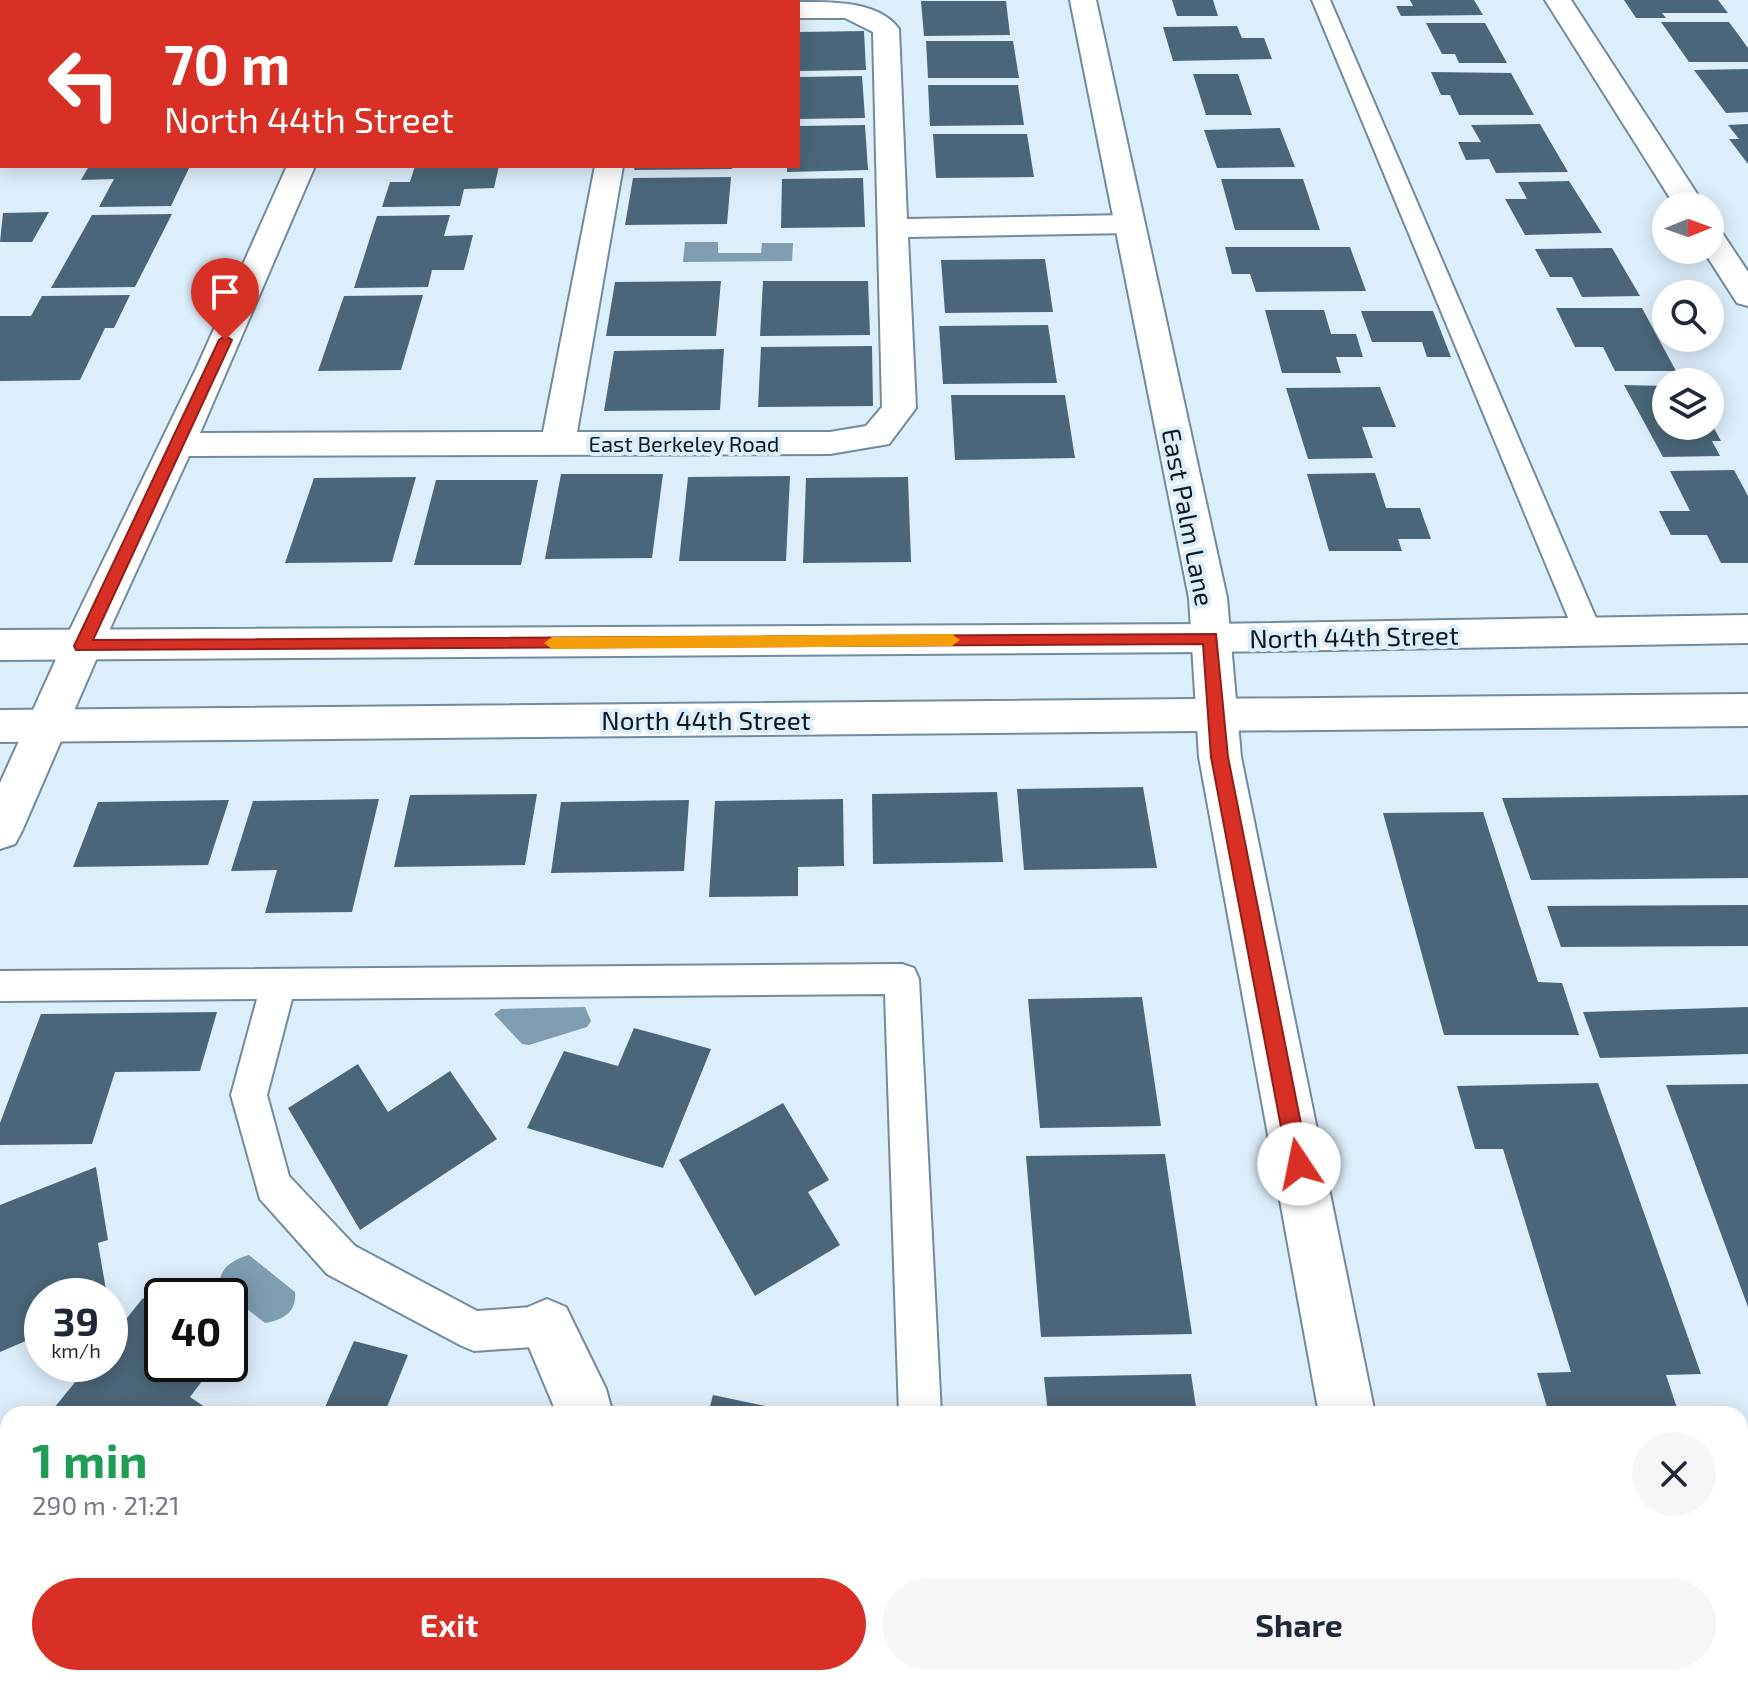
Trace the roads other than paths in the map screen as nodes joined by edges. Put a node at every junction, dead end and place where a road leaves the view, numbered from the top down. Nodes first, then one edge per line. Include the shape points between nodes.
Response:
1 (1083, 0) edge
2 (1321, 0) edge
3 (1558, 0) edge
4 (800, 10) edge
5 (300, 168) edge
6 (609, 168) edge
7 (1681, 192) edge
8 (1130, 224) junction
9 (893, 228) junction
10 (1724, 259) edge
11 (1748, 296) edge
12 (558, 443) junction
13 (178, 445) junction
14 (1748, 629) edge
15 (1588, 632) junction
16 (1211, 638) junction
17 (0, 645) edge
18 (82, 646) junction
19 (1748, 710) edge
20 (1217, 715) junction
21 (0, 726) edge
22 (46, 726) junction
23 (0, 831) edge
24 (279, 983) junction
25 (0, 986) edge
26 (547, 1326) joint
27 (585, 1406) edge
28 (920, 1406) edge
29 (1345, 1406) edge

1 - 8 street, East Palm Lane
2 - 15 lane
3 - 7 street
4 - 9 street, East Berkeley Road via 871,16 886,29
5 - 13 street
6 - 12 street, East Berkeley Road
8 - 9 street
8 - 16 street, East Palm Lane via 1208,598
9 - 12 street, East Berkeley Road via 899,408 877,436 830,443
10 - 11 street
12 - 13 street
13 - 18 street
14 - 15 street, North 44th Street
15 - 16 street, North 44th Street
16 - 18 street, North 44th Street
16 - 20 street, East Palm Lane
17 - 18 street, North 44th Street
18 - 22 street
19 - 20 street, North 44th Street
20 - 22 street, North 44th Street
20 - 29 street, East Palm Lane via 1220,757
21 - 22 street, North 44th Street
22 - 23 street
24 - 25 lane
24 - 26 lane via 249,1095 273,1186 341,1260 474,1331
24 - 28 lane via 902,979
26 - 27 street

